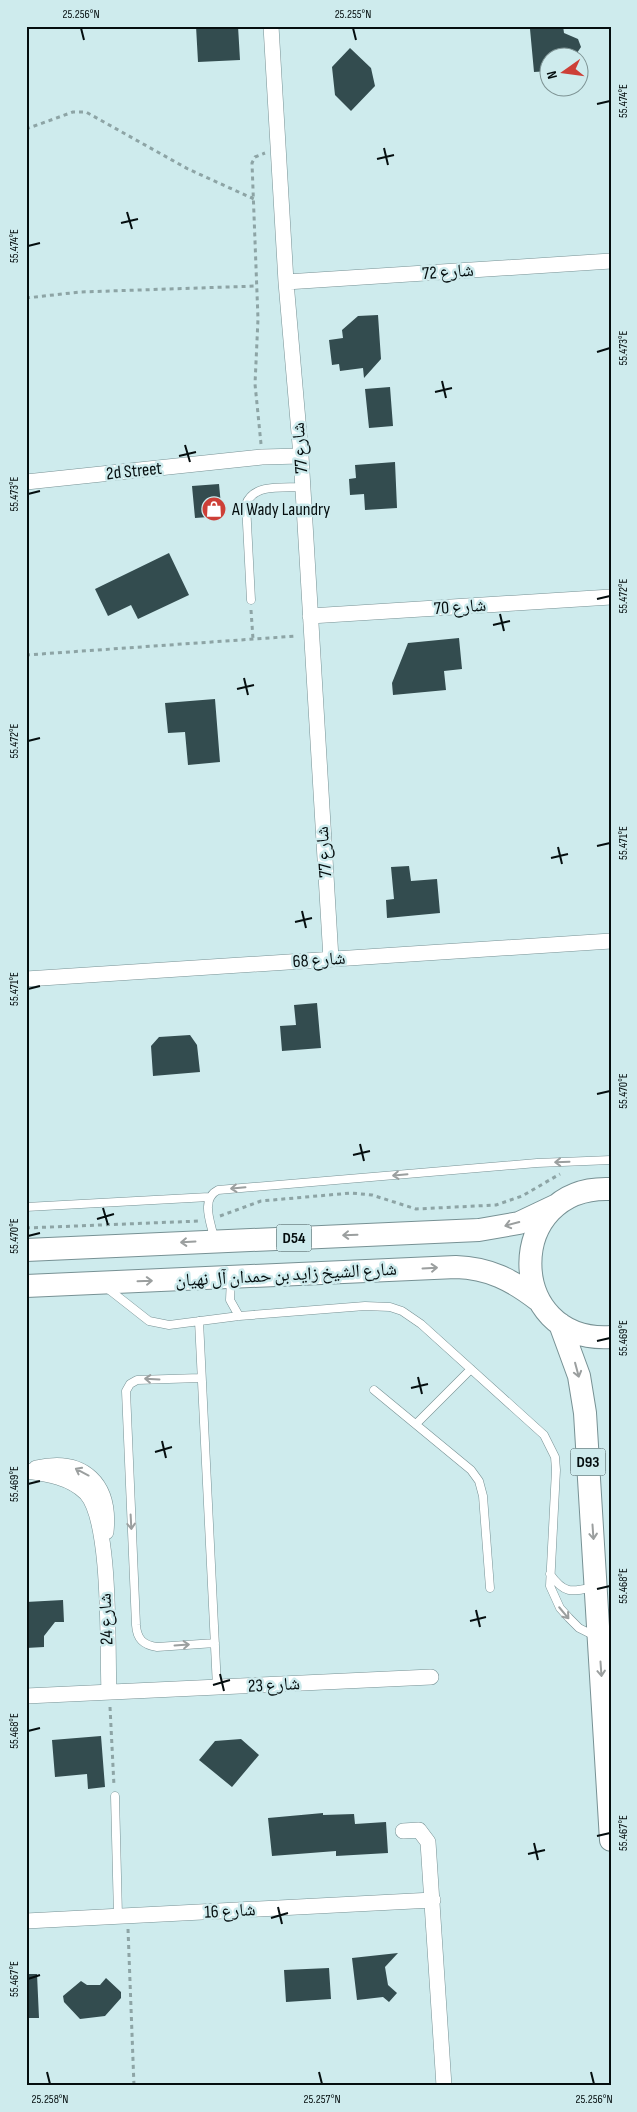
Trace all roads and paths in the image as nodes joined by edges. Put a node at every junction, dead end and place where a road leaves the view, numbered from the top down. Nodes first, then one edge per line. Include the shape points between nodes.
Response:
1 (271, 26) edge
2 (26, 129) edge
3 (278, 152) junction
4 (254, 199) junction
5 (611, 261) edge
6 (286, 282) junction
7 (257, 286) junction
8 (26, 298) edge
9 (301, 456) junction
10 (262, 457) junction
11 (26, 482) edge
12 (303, 487) junction
13 (611, 597) edge
14 (251, 600) joint
15 (310, 616) junction
16 (310, 635) junction
17 (253, 639) junction
18 (26, 655) edge
19 (611, 941) edge
20 (332, 959) junction
21 (26, 979) edge
22 (611, 1160) edge
23 (582, 1161) junction
24 (611, 1189) edge
25 (209, 1197) junction
26 (557, 1205) junction
27 (26, 1208) edge
28 (26, 1228) edge
29 (213, 1231) junction
30 (26, 1250) edge
31 (231, 1277) junction
32 (98, 1283) junction
33 (26, 1286) edge
34 (538, 1300) junction
35 (239, 1316) junction
36 (199, 1321) junction
37 (560, 1324) junction
38 (611, 1337) edge
39 (471, 1369) junction
40 (200, 1378) junction
41 (374, 1390) dead end
42 (416, 1424) junction
43 (26, 1471) edge
44 (550, 1574) junction
45 (597, 1586) junction
46 (490, 1588) dead end
47 (599, 1637) junction
48 (215, 1643) junction
49 (431, 1677) dead end
50 (217, 1687) junction
51 (109, 1692) junction
52 (26, 1696) edge
53 (115, 1796) joint
54 (403, 1831) dead end
55 (611, 1840) edge
56 (433, 1900) junction
57 (123, 1916) junction
58 (26, 1921) edge
59 (134, 2086) edge
60 (444, 2086) edge

1 - 3 street, شارع 77
2 - 4 path via 73,112 86,112 188,168
3 - 4 path via 261,154 253,160
3 - 6 street, شارع 77
4 - 7 path
5 - 6 street, شارع 72
6 - 9 street, شارع 77
7 - 8 path via 80,292
7 - 10 path via 254,384
9 - 10 street, 2d Street
9 - 12 street, شارع 77
10 - 11 street, 2d Street
12 - 14 lane via 259,489 248,497
12 - 15 street, شارع 77
13 - 15 street, شارع 70
14 - 17 path
15 - 16 street, شارع 77
16 - 17 path
16 - 20 street, شارع 77
17 - 18 path
19 - 20 street, شارع 68
20 - 21 street, شارع 68
22 - 23 lane
23 -> 25 lane via 223,1189
23 - 29 path via 522,1196 496,1205 416,1209 372,1195 351,1193 261,1201
24 - 26 main road via 575,1194
25 - 27 lane
25 - 29 lane
26 -> 29 main road, شارع الشيخ زايد بن حمدان آل نهيان / D54 via 519,1222 492,1229
26 - 34 main road via 539,1224 530,1249 529,1275
28 - 29 path
29 -> 30 main road, شارع الشيخ زايد بن حمدان آل نهيان / D54
32 -> 31 main road, شارع الشيخ زايد بن حمدان آل نهيان / D54
31 -> 34 main road, شارع الشيخ زايد بن حمدان آل نهيان / D54 via 470,1268 497,1274
31 - 35 lane via 230,1300
32 - 33 main road, شارع الشيخ زايد بن حمدان آل نهيان / D54
32 - 36 lane via 124,1299 150,1322 168,1325
34 - 37 main road
35 - 36 lane
35 - 39 lane via 390,1307 421,1324
36 - 40 lane
37 - 38 main road via 578,1334
37 -> 45 main road, D93 via 574,1359 583,1395
39 - 42 lane
39 - 44 lane via 544,1435 555,1457
40 - 48 lane via 205,1405
40 -> 48 lane via 137,1380 126,1392 136,1624 141,1641 149,1646
41 - 42 lane
42 - 46 lane via 471,1470 479,1482 483,1496
43 - 51 street, شارع 24 via 60,1477 74,1484 85,1493 95,1509 104,1546
44 - 45 lane via 560,1588 566,1590
44 -> 47 lane via 550,1586 560,1608 578,1628
45 - 47 main road, D93
47 -> 55 main road, D93
48 - 50 lane
49 - 50 street, شارع 23
50 - 51 street, شارع 23
51 - 52 street, شارع 23
51 - 53 path
53 - 57 lane
54 - 56 street via 419,1830 428,1842
56 - 57 street, شارع 16
56 - 60 street
57 - 58 street, شارع 16
57 - 59 path

